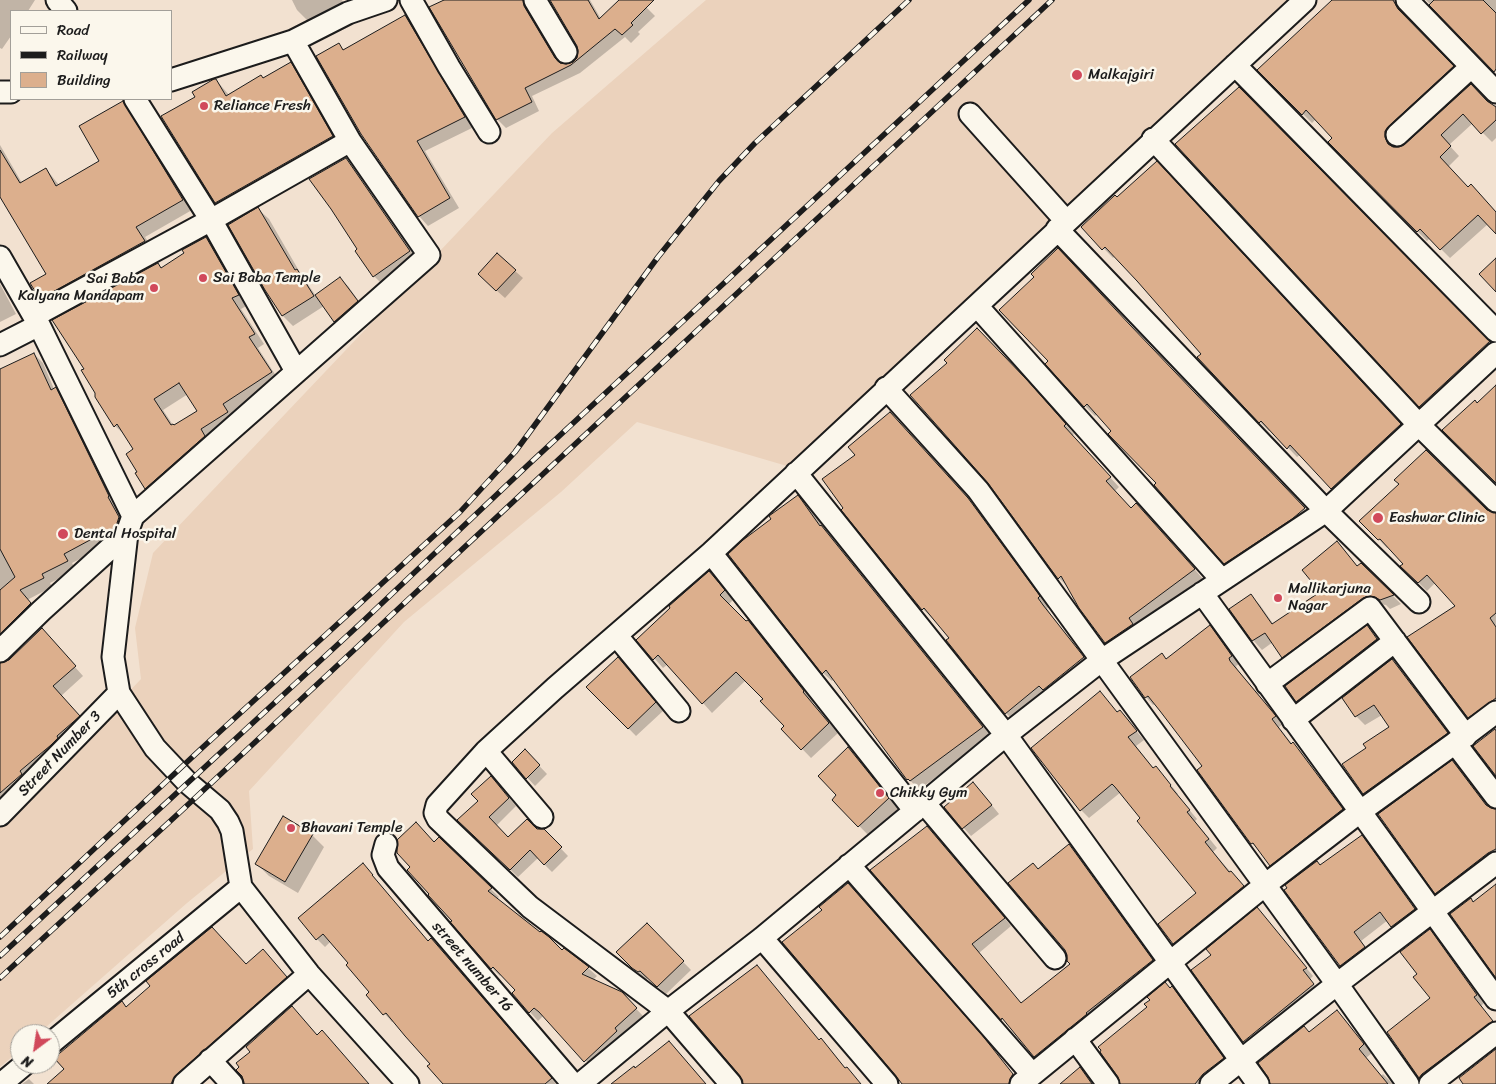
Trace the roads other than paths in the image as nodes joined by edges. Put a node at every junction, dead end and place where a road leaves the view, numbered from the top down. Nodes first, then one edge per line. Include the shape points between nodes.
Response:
1 (57, 0) edge
2 (386, 0) edge
3 (411, 0) edge
4 (535, 0) edge
5 (1305, 0) edge
6 (1407, 0) edge
7 (353, 5) edge
8 (65, 10) edge
9 (293, 41) junction
10 (566, 52) dead end
11 (1235, 65) junction
12 (1471, 66) junction
13 (172, 80) edge
14 (1496, 92) edge
15 (136, 100) edge
16 (970, 114) dead end
17 (489, 132) dead end
18 (1397, 135) dead end
19 (1153, 139) junction
20 (350, 141) junction
21 (211, 220) junction
22 (1062, 225) junction
23 (0, 257) edge
24 (977, 306) junction
25 (37, 321) junction
26 (1496, 330) edge
27 (0, 345) edge
28 (1496, 353) edge
29 (296, 371) junction
30 (886, 388) junction
31 (1419, 425) junction
32 (796, 473) junction
33 (1496, 500) edge
34 (1326, 511) junction
35 (130, 524) junction
36 (711, 553) junction
37 (1222, 580) junction
38 (1202, 594) junction
39 (1419, 602) dead end
40 (616, 635) junction
41 (1395, 641) junction
42 (0, 651) edge
43 (1102, 660) junction
44 (1267, 684) junction
45 (119, 693) junction
46 (680, 711) dead end
47 (1496, 712) edge
48 (1293, 720) junction
49 (1006, 735) junction
50 (1461, 740) junction
51 (486, 751) junction
52 (1496, 797) edge
53 (920, 808) junction
54 (1361, 811) junction
55 (0, 815) edge
56 (542, 817) dead end
57 (386, 844) dead end
58 (1496, 864) edge
59 (849, 865) junction
60 (1265, 885) junction
61 (241, 887) junction
62 (1432, 912) junction
63 (762, 938) junction
64 (1055, 958) dead end
65 (1170, 962) junction
66 (309, 974) junction
67 (1337, 984) junction
68 (1496, 999) edge
69 (668, 1011) junction
70 (1496, 1033) edge
71 (60, 1036) edge
72 (1075, 1039) junction
73 (210, 1060) junction
74 (1241, 1060) junction
75 (13, 1074) edge
76 (1027, 1079) edge
77 (1, 1084) edge
78 (184, 1084) edge
79 (232, 1084) edge
80 (408, 1084) edge
81 (573, 1084) edge
82 (580, 1084) edge
83 (731, 1084) edge
84 (887, 1084) edge
85 (1108, 1084) edge
86 (1211, 1084) edge
87 (1258, 1084) edge
88 (1408, 1084) edge
89 (1430, 1084) edge

1 - 8 street
2 - 7 street
3 - 17 street
4 - 10 street
5 - 11 street
6 - 12 street
7 - 9 street
9 - 13 street
9 - 20 street
11 - 19 street
11 - 26 street
12 - 14 street
12 - 18 street
15 - 21 street
16 - 22 street
19 - 22 street
19 - 31 street
20 - 21 street
20 - 29 street via 429,255
21 - 25 street
21 - 29 street
22 - 24 street
22 - 34 street
23 - 25 street
24 - 30 street
24 - 37 street
25 - 27 street
25 - 35 street
28 - 31 street
29 - 35 street
30 - 32 street
30 - 43 street via 978,490
31 - 33 street
31 - 34 street
32 - 36 street
32 - 49 street
34 - 37 street
34 - 39 street
35 - 42 street
35 - 45 street via 112,657
36 - 40 street
36 - 53 street
37 - 38 street
38 - 43 street
38 - 44 street
40 - 46 street
40 - 51 street
41 - 44 street via 1370,608
41 - 48 street
41 - 50 street
43 - 49 street
43 - 60 street
44 - 48 street
45 - 55 street, Street Number 3
45 - 61 street via 155,748 188,783 220,810 228,822
47 - 50 street
48 - 54 street
49 - 53 street
49 - 65 street
50 - 52 street
50 - 54 street
51 - 56 street
51 - 69 street via 437,805 434,813 438,819 530,907
53 - 59 street
53 - 64 street
54 - 60 street
54 - 62 street
57 - 81 street, street number 16 via 383,855 388,868
58 - 62 street
59 - 63 street
59 - 76 street
60 - 65 street
60 - 67 street
61 - 66 street
61 - 71 street, 5th cross road
62 - 67 street
62 - 68 street
63 - 69 street
63 - 84 street
65 - 72 street
65 - 74 street
66 - 73 street
66 - 80 street
67 - 74 street
67 - 88 street
69 - 82 street
69 - 83 street
70 - 89 street
72 - 76 street
72 - 85 street
73 - 78 street
73 - 79 street
74 - 86 street
74 - 87 street
75 - 77 street

